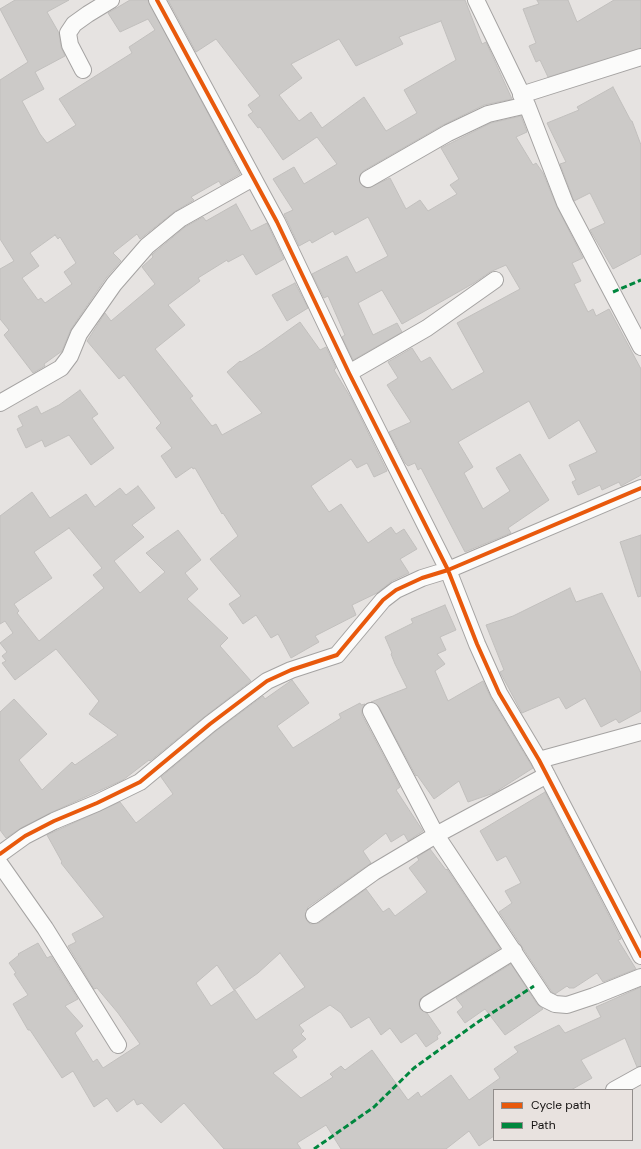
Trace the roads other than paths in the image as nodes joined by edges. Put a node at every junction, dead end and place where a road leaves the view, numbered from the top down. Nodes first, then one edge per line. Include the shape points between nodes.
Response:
1 (111, 0) edge
2 (157, 0) edge
3 (476, 0) edge
4 (641, 57) edge
5 (83, 70) dead end
6 (524, 100) junction
7 (253, 178) junction
8 (368, 178) dead end
9 (495, 280) dead end
10 (641, 347) edge
11 (350, 373) junction
12 (0, 403) edge
13 (641, 488) edge
14 (448, 570) junction
15 (371, 711) dead end
16 (641, 732) edge
17 (540, 760) junction
18 (547, 775) junction
19 (436, 834) junction
20 (0, 854) edge
21 (0, 864) edge
22 (314, 915) dead end
23 (514, 951) junction
24 (641, 956) edge
25 (641, 977) edge
26 (428, 1004) dead end
27 (118, 1045) dead end
28 (641, 1075) edge
29 (616, 1089) edge

1 - 5 street via 78,21 68,33 70,45
2 - 7 street
3 - 6 street
4 - 6 street
6 - 8 street via 448,133
6 - 10 street via 566,203
7 - 11 street
7 - 12 street via 180,219 157,237 133,260 114,284 79,334 70,356 61,368
9 - 11 street via 427,328
11 - 14 street
13 - 14 street
14 - 17 street via 500,693
14 - 20 street via 396,590 383,600 337,655 267,681 140,782 54,821 25,836
15 - 19 street
16 - 17 street
17 - 18 street
18 - 19 street
18 - 24 street
19 - 22 street via 374,872
19 - 23 street
21 - 27 street
23 - 25 street via 541,995 555,1004 579,1002
23 - 26 street
28 - 29 street

